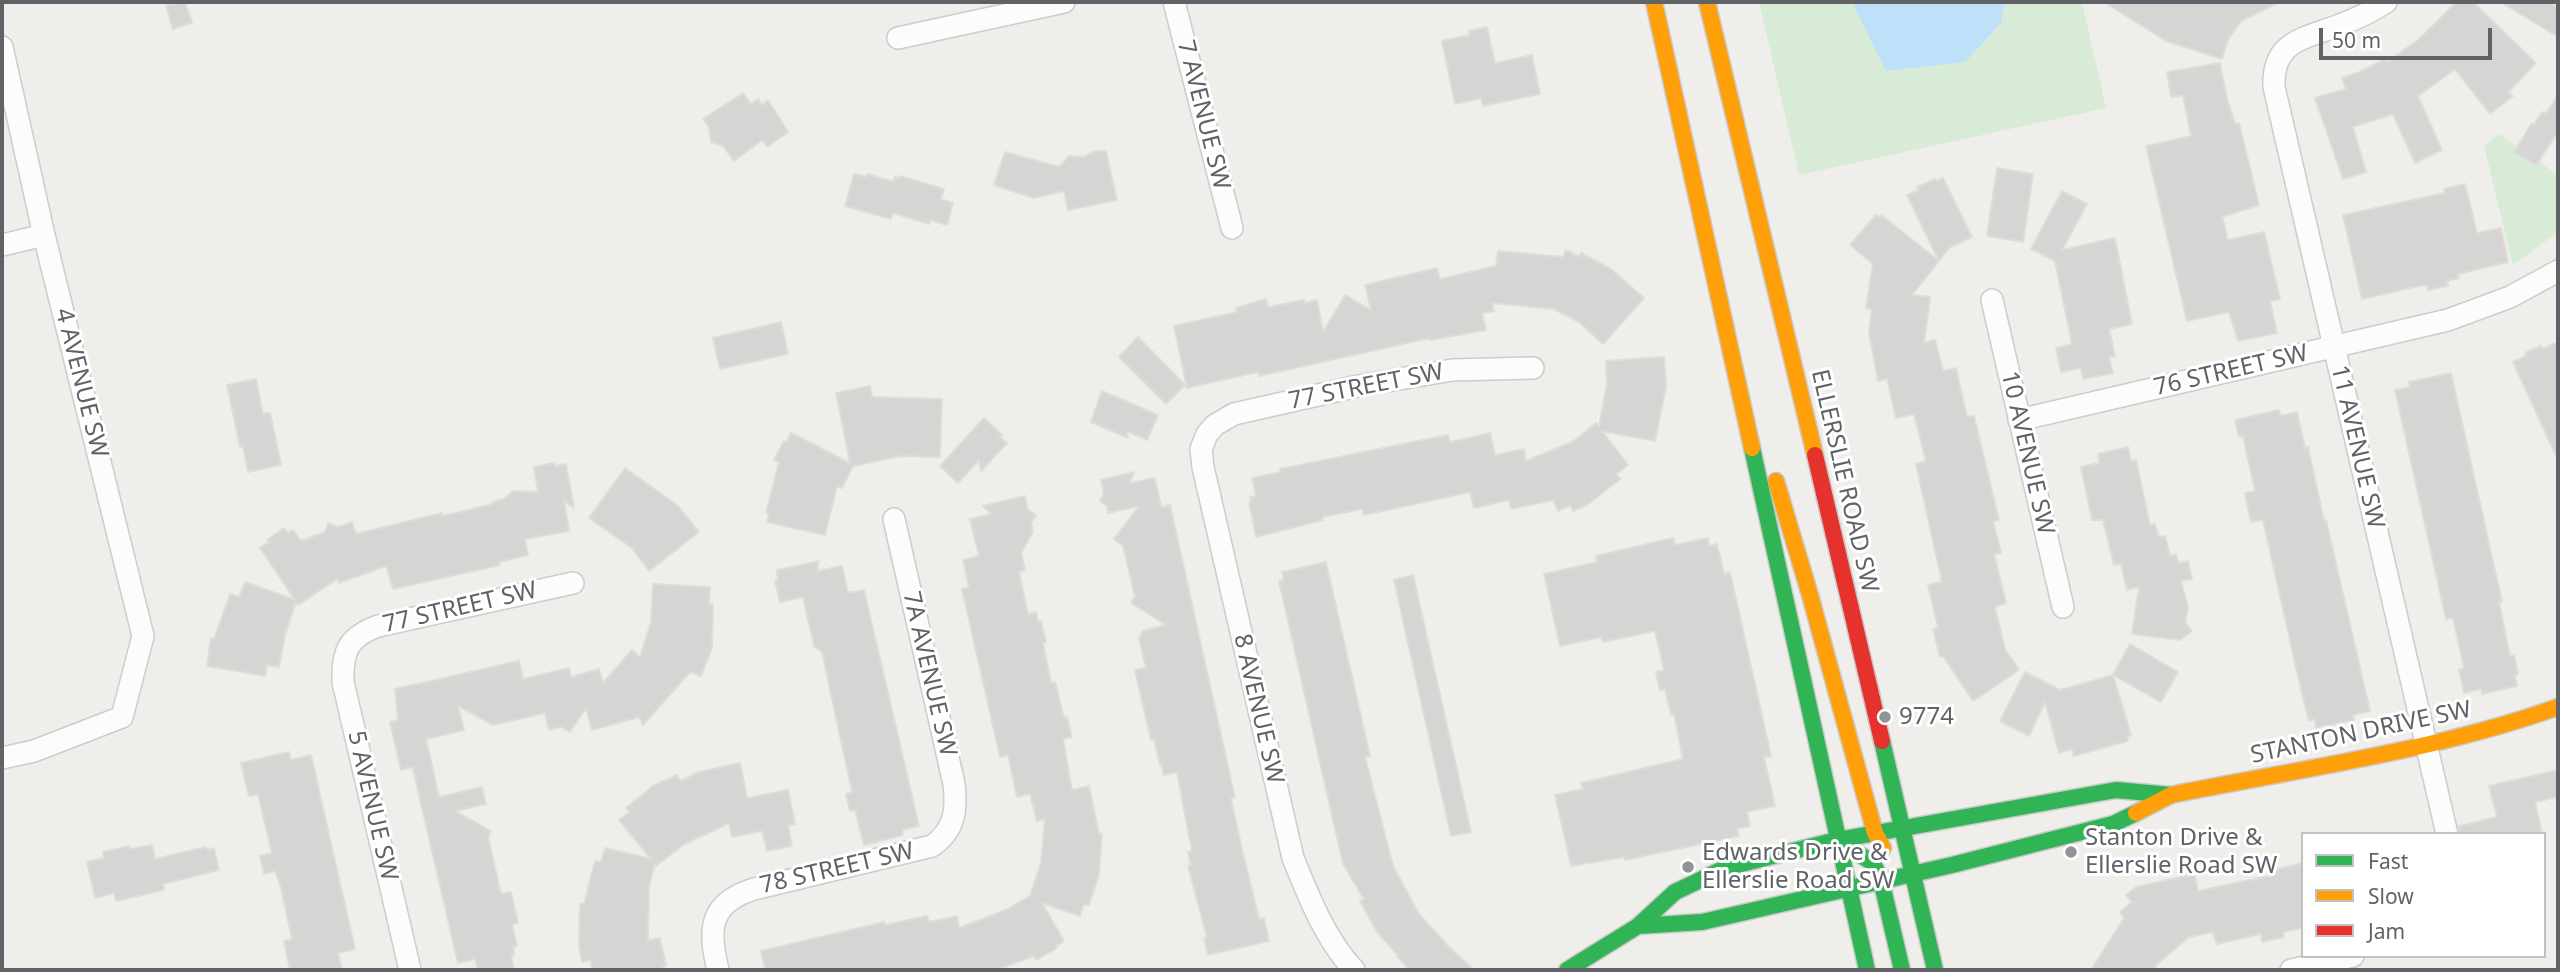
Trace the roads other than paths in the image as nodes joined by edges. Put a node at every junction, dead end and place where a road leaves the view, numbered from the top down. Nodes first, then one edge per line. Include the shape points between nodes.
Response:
1 (1064, 2) edge
2 (1174, 2) edge
3 (1654, 2) edge
4 (1707, 2) edge
5 (2386, 2) edge
6 (898, 38) dead end
7 (2, 47) edge
8 (1231, 228) dead end
9 (44, 234) junction
10 (2, 245) edge
11 (2558, 271) edge
12 (1992, 300) dead end
13 (2334, 346) junction
14 (1533, 369) dead end
15 (1741, 395) junction
16 (2019, 420) junction
17 (1207, 434) joint
18 (894, 519) dead end
19 (573, 583) dead end
20 (2063, 607) dead end
21 (351, 642) joint
22 (2558, 707) edge
23 (2427, 744) junction
24 (2, 758) edge
25 (2171, 795) junction
26 (1902, 828) junction
27 (950, 829) joint
28 (2447, 832) edge
29 (1875, 833) junction
30 (1837, 840) junction
31 (1912, 873) junction
32 (1881, 880) junction
33 (1848, 888) junction
34 (1638, 926) junction
35 (2344, 958) edge
36 (410, 970) edge
37 (718, 970) edge
38 (1353, 970) edge
39 (1567, 970) edge
40 (1867, 970) edge
41 (1902, 970) edge
42 (1934, 970) edge
43 (2291, 970) edge

1 - 6 street
2 - 8 street, 7 AVENUE SW
3 - 15 main road
4 - 26 main road, ELLERSLIE ROAD SW
5 - 13 street, 11 AVENUE SW via 2291,44 2277,59 2274,74
7 - 9 street, 4 AVENUE SW
9 - 10 street
9 - 24 street, 4 AVENUE SW via 144,636 122,717 34,751
11 - 13 street, 76 STREET SW via 2465,314
12 - 16 street, 10 AVENUE SW
13 - 16 street, 76 STREET SW
13 - 23 street, 11 AVENUE SW
14 - 17 street, 77 STREET SW via 1452,370 1358,386 1234,414
15 - 29 main road via 1791,527
15 - 30 main road
16 - 20 street, 10 AVENUE SW
17 - 38 street, 8 AVENUE SW via 1201,449 1203,467 1290,848 1309,898
18 - 27 street, 7A AVENUE SW via 954,784 956,807
19 - 21 street, 77 STREET SW via 378,626
21 - 36 street, 5 AVENUE SW via 342,665 343,682
22 - 23 main road, STANTON DRIVE SW
23 - 25 main road, STANTON DRIVE SW
23 - 28 street, 11 AVENUE SW
25 - 26 main road, STANTON DRIVE SW via 2116,790
25 - 31 main road, STANTON DRIVE SW via 2113,824
26 - 29 main road, STANTON DRIVE SW
26 - 31 main road, ELLERSLIE ROAD SW
27 - 37 street, 78 STREET SW via 925,848 729,899 714,925
29 - 30 main road, STANTON DRIVE SW
29 - 31 main road via 1882,847
30 - 32 main road via 1873,863
30 - 33 main road
30 - 34 main road, STANTON DRIVE SW via 1700,878 1675,892
31 - 32 main road, STANTON DRIVE SW
31 - 42 main road, ELLERSLIE ROAD SW
32 - 33 main road, STANTON DRIVE SW
32 - 41 main road
33 - 34 main road, STANTON DRIVE SW via 1702,922
33 - 40 main road
34 - 39 main road, STANTON DRIVE SW
35 - 43 street

